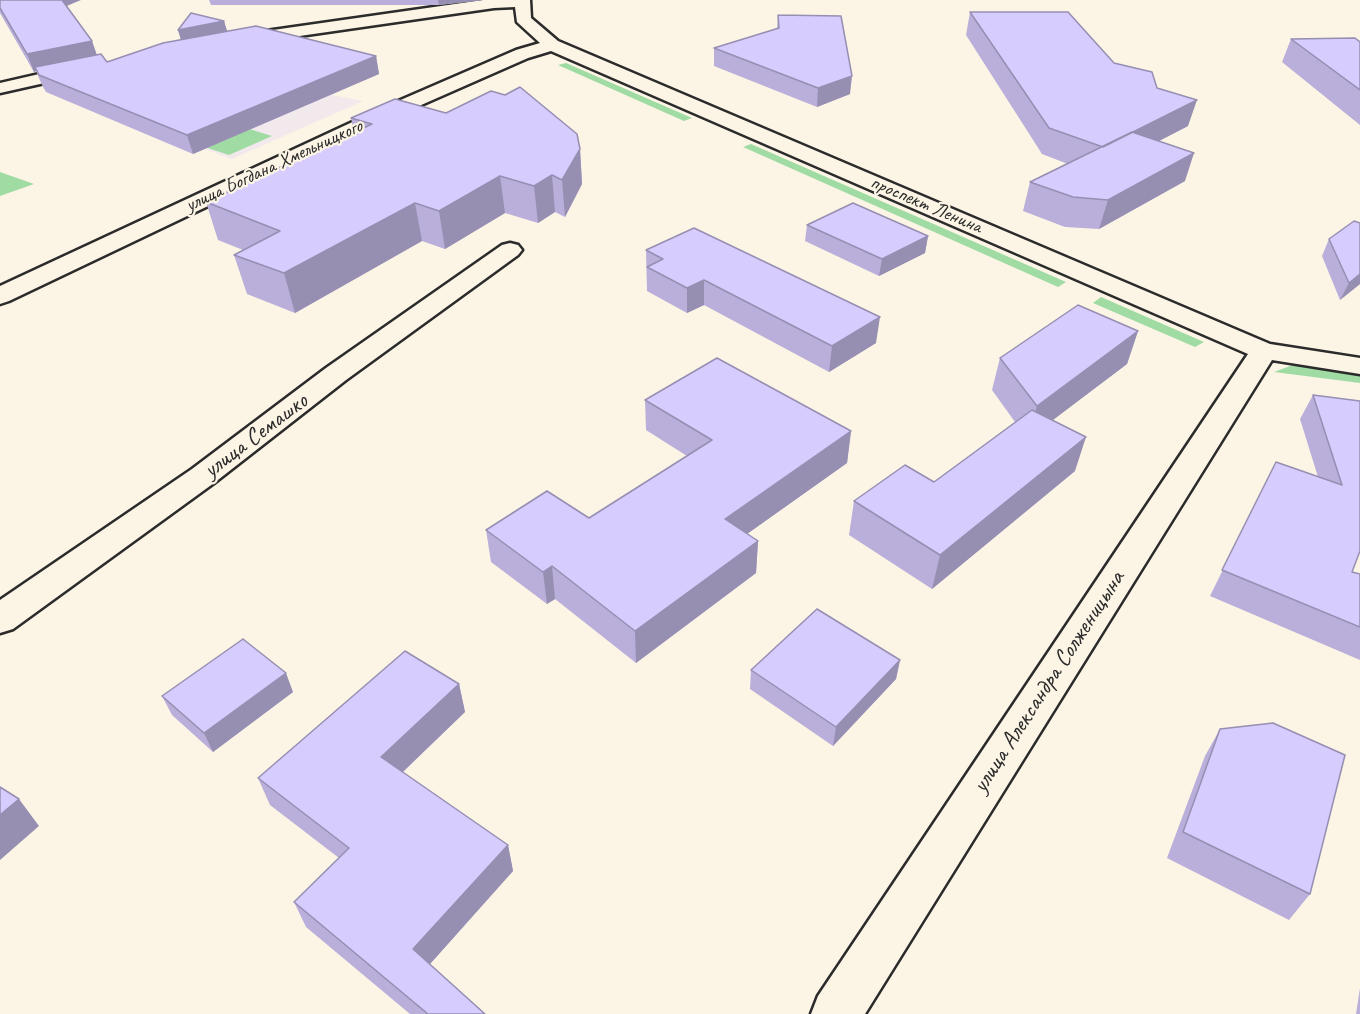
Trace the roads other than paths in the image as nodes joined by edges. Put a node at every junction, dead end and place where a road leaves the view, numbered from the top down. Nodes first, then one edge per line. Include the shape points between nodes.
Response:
1 (522, 1) edge
2 (222, 43) edge
3 (552, 45) junction
4 (96, 67) edge
5 (0, 88) edge
6 (262, 150) dead end
7 (290, 159) junction
8 (510, 250) dead end
9 (0, 296) edge
10 (1264, 351) junction
11 (1360, 366) edge
12 (0, 619) edge
13 (836, 1014) edge

1 - 2 street
1 - 3 street, проспект Ленина via 523,19
3 - 7 street, улица Богдана Хмельницкого via 517,56
3 - 10 street, проспект Ленина
4 - 5 street
6 - 7 street
7 - 9 street, улица Богдана Хмельницкого
8 - 12 street, улица Семашко via 336,374 203,476
10 - 11 street, проспект Ленина
10 - 13 street, улица Александра Солженицына

